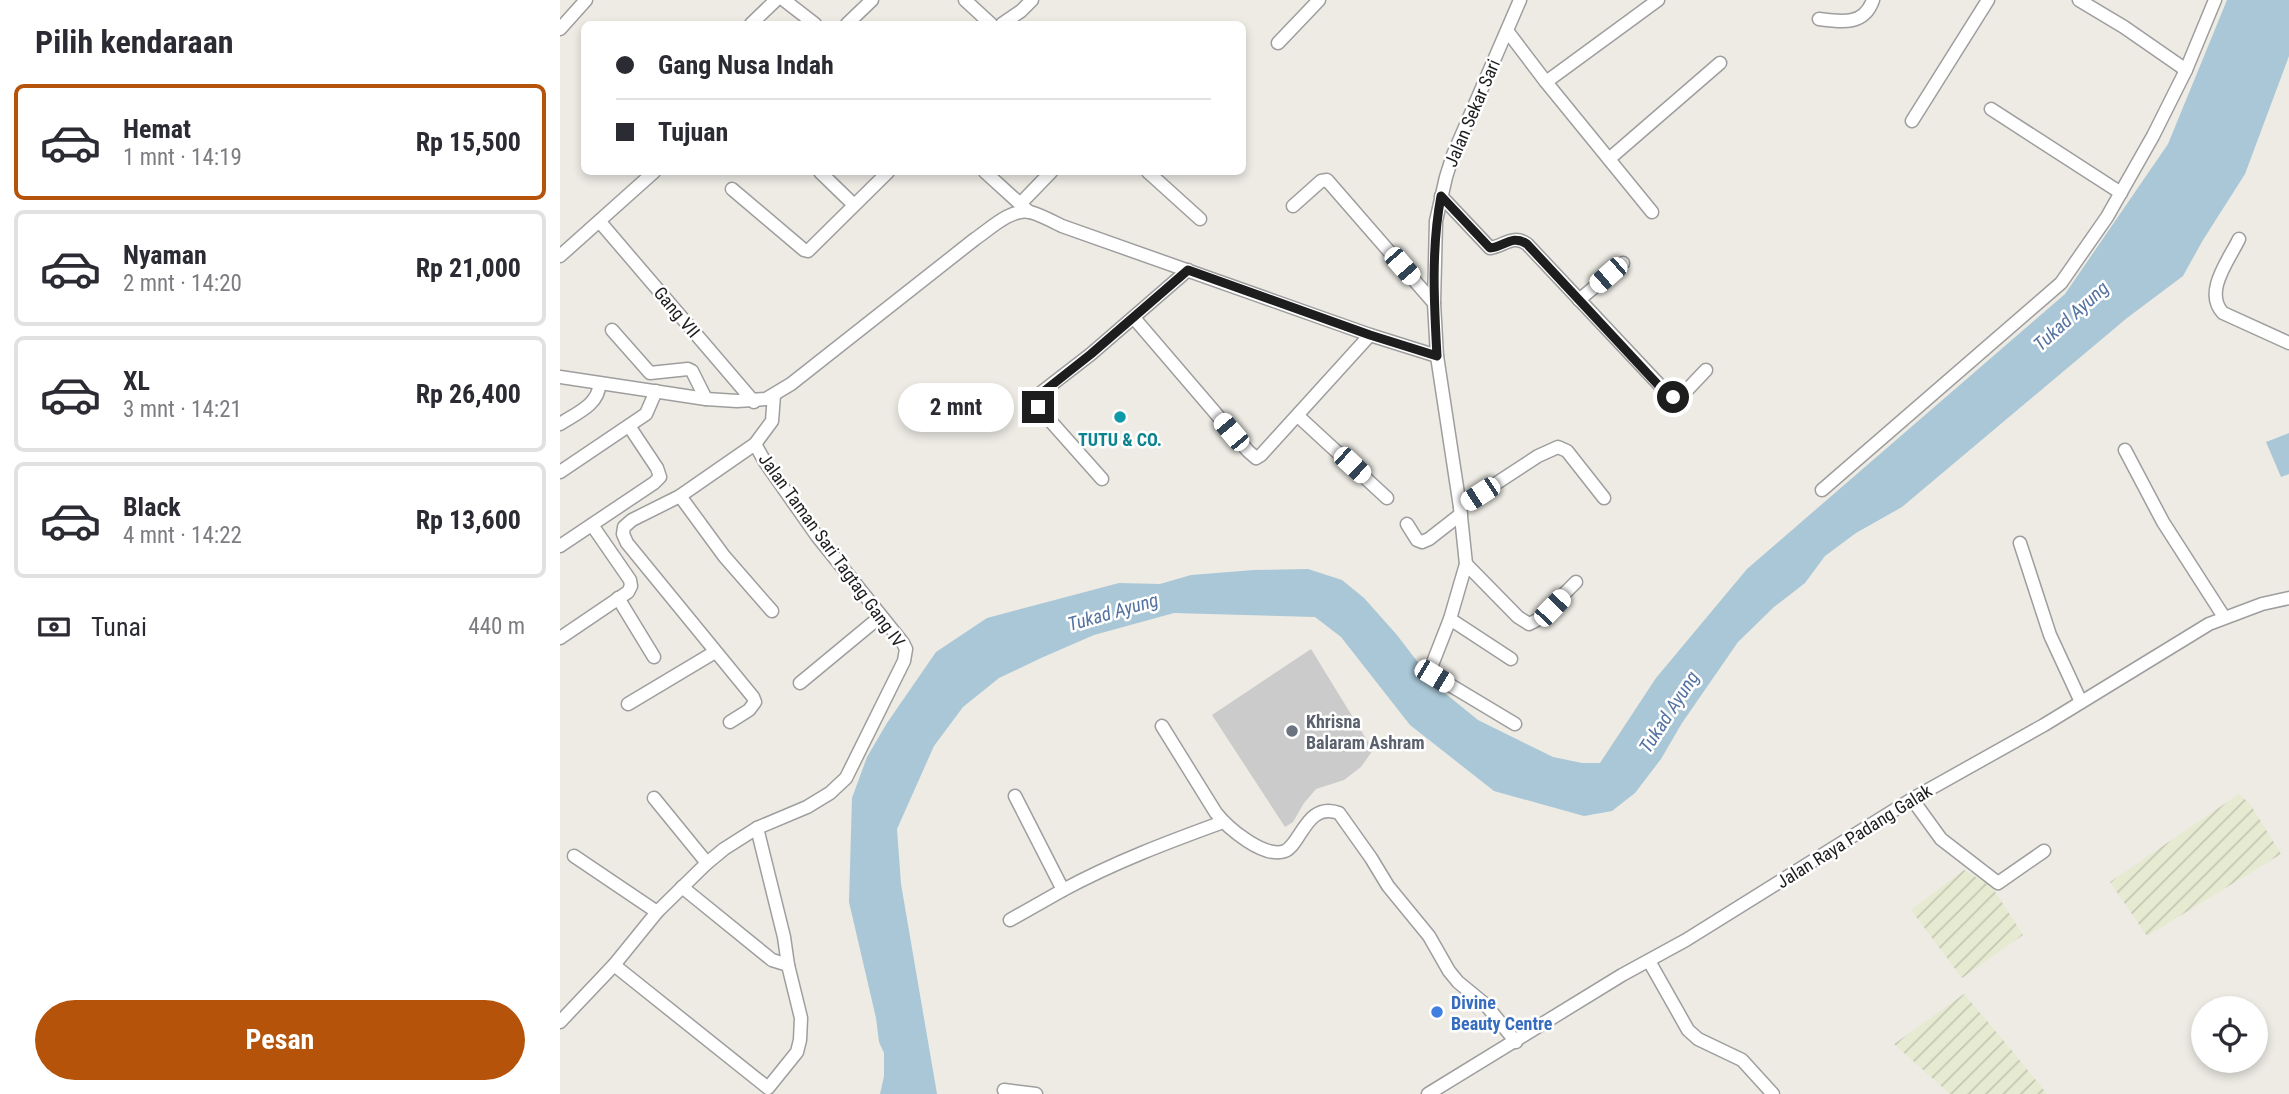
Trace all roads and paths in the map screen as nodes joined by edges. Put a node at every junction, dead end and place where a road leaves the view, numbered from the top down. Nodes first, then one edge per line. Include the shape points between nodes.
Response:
1 (586, 0) edge
2 (775, 0) edge
3 (784, 0) edge
4 (872, 0) edge
5 (965, 0) edge
6 (1032, 0) edge
7 (1320, 0) edge
8 (1520, 0) edge
9 (1658, 0) edge
10 (1872, 0) edge
11 (1988, 0) edge
12 (2079, 0) edge
13 (2215, 0) edge
14 (2099, 5) edge
15 (1819, 19) dead end
16 (754, 21) edge
17 (811, 21) edge
18 (850, 21) edge
19 (988, 21) edge
20 (1006, 21) edge
21 (560, 29) edge
22 (1508, 32) junction
23 (1278, 43) dead end
24 (1720, 62) dead end
25 (2186, 70) junction
26 (1546, 82) junction
27 (1991, 109) dead end
28 (1912, 121) dead end
29 (1608, 159) junction
30 (651, 175) edge
31 (823, 175) edge
32 (885, 175) edge
33 (988, 175) edge
34 (1049, 175) edge
35 (1151, 175) edge
36 (732, 189) dead end
37 (2121, 193) junction
38 (1441, 196) junction
39 (854, 205) junction
40 (1293, 206) dead end
41 (1025, 208) junction
42 (1652, 212) dead end
43 (1200, 219) dead end
44 (600, 222) junction
45 (2239, 239) dead end
46 (560, 256) edge
47 (1623, 262) dead end
48 (1188, 270) junction
49 (1579, 300) junction
50 (1434, 303) junction
51 (1134, 318) junction
52 (612, 330) dead end
53 (1370, 335) junction
54 (2289, 343) edge
55 (1437, 356) junction
56 (1706, 370) dead end
57 (560, 377) edge
58 (599, 384) junction
59 (656, 391) junction
60 (774, 395) junction
61 (706, 399) junction
62 (754, 402) junction
63 (1298, 416) junction
64 (560, 424) edge
65 (629, 426) junction
66 (755, 444) junction
67 (2125, 450) dead end
68 (560, 472) edge
69 (1102, 479) dead end
70 (1822, 491) dead end
71 (680, 496) junction
72 (1604, 498) dead end
73 (1387, 499) dead end
74 (1461, 510) junction
75 (1407, 524) dead end
76 (592, 525) junction
77 (2020, 543) dead end
78 (560, 546) edge
79 (1466, 564) junction
80 (1577, 582) dead end
81 (618, 598) junction
82 (2289, 598) edge
83 (772, 611) dead end
84 (881, 616) junction
85 (2224, 617) junction
86 (1450, 619) junction
87 (560, 638) edge
88 (715, 652) junction
89 (654, 657) dead end
90 (1511, 659) dead end
91 (800, 683) dead end
92 (2081, 702) junction
93 (628, 704) dead end
94 (730, 722) dead end
95 (1515, 724) dead end
96 (1162, 726) dead end
97 (1015, 796) dead end
98 (654, 798) dead end
99 (1912, 799) junction
100 (1223, 822) junction
101 (757, 828) junction
102 (2044, 851) dead end
103 (574, 856) dead end
104 (707, 863) junction
105 (681, 887) junction
106 (1063, 890) junction
107 (657, 912) junction
108 (1010, 920) dead end
109 (1649, 961) junction
110 (614, 965) junction
111 (788, 965) junction
112 (560, 1022) edge
113 (1516, 1042) junction
114 (1004, 1090) dead end
115 (772, 1091) edge
116 (1036, 1094) edge
117 (1428, 1094) edge
118 (1773, 1094) edge

1 - 21 street
2 - 16 street
3 - 17 street
4 - 18 street
5 - 19 street
6 - 20 street
7 - 23 street
8 - 22 street, Jalan Sekar Sari
9 - 26 street
10 - 15 street via 1870,9 1856,20
11 - 28 street
12 - 14 street
13 - 25 street
14 - 25 street
22 - 26 street
22 - 38 street, Jalan Sekar Sari via 1453,155
24 - 29 street
25 - 37 street
26 - 29 street
27 - 37 street
29 - 42 street
30 - 44 street
31 - 39 street
32 - 39 street
33 - 41 street
34 - 41 street
35 - 43 street
36 - 39 street via 808,251
37 - 70 street via 2061,283
38 - 49 street via 1490,248 1513,239 1527,244
38 - 50 street, Jalan Sekar Sari
40 - 50 street via 1327,180
41 - 48 street via 1062,226
41 - 60 street via 975,239
44 - 46 street
44 - 62 street, Gang VII
45 - 54 street via 2216,288 2217,307
47 - 49 street
48 - 51 street
48 - 53 street
49 - 56 street via 1673,397
50 - 55 street, Jalan Sekar Sari
51 - 63 street via 1256,458
51 - 69 street via 1036,401
52 - 61 street via 650,373 692,371
53 - 55 street
53 - 63 street
55 - 74 street, Jalan Sekar Sari
57 - 58 street
58 - 59 street
58 - 64 street via 592,402
59 - 61 street
59 - 65 street via 646,414
60 - 62 street
60 - 66 street, Jalan Taman Sari Tagtag Gang IV via 772,421
61 - 62 street
63 - 73 street
65 - 68 street
65 - 76 street via 660,477
66 - 71 street
66 - 84 street, Jalan Taman Sari Tagtag Gang IV via 817,536
67 - 85 street via 2163,522
71 - 83 street
71 - 88 street via 632,520 623,534
72 - 74 street via 1567,451 1558,447
74 - 75 street via 1422,542
74 - 79 street, Jalan Sekar Sari
76 - 78 street
76 - 81 street via 630,580 631,586
77 - 92 street via 2050,635
79 - 80 street via 1529,624
79 - 86 street
81 - 87 street
81 - 89 street
82 - 85 street, Jalan Raya Padang Galak
84 - 91 street
84 - 101 street, Jalan Taman Sari Tagtag Gang IV via 903,643 906,654 846,778 807,807
85 - 92 street, Jalan Raya Padang Galak
86 - 90 street
86 - 95 street via 1431,664 1432,673
88 - 93 street
88 - 94 street via 755,702
92 - 99 street, Jalan Raya Padang Galak
96 - 100 street
97 - 106 street
98 - 104 street
99 - 102 street via 1941,839 1998,883
99 - 109 street, Jalan Raya Padang Galak
100 - 106 street via 1143,851
100 - 113 street via 1246,841 1283,852 1318,814 1339,813 1388,886 1429,936 1449,971 1486,1005
101 - 104 street, Jalan Taman Sari Tagtag Gang IV
101 - 111 street
103 - 107 street
104 - 105 street, Jalan Taman Sari Tagtag Gang IV
105 - 107 street, Jalan Taman Sari Tagtag Gang IV
105 - 111 street via 772,960
106 - 108 street
107 - 110 street, Jalan Taman Sari Tagtag Gang IV
109 - 113 street, Jalan Raya Padang Galak
109 - 118 street via 1688,1030 1742,1060
110 - 112 street, Jalan Taman Sari Tagtag Gang IV
110 - 115 street
111 - 115 street via 800,1018 800,1041
113 - 117 street, Jalan Raya Padang Galak
114 - 116 street

